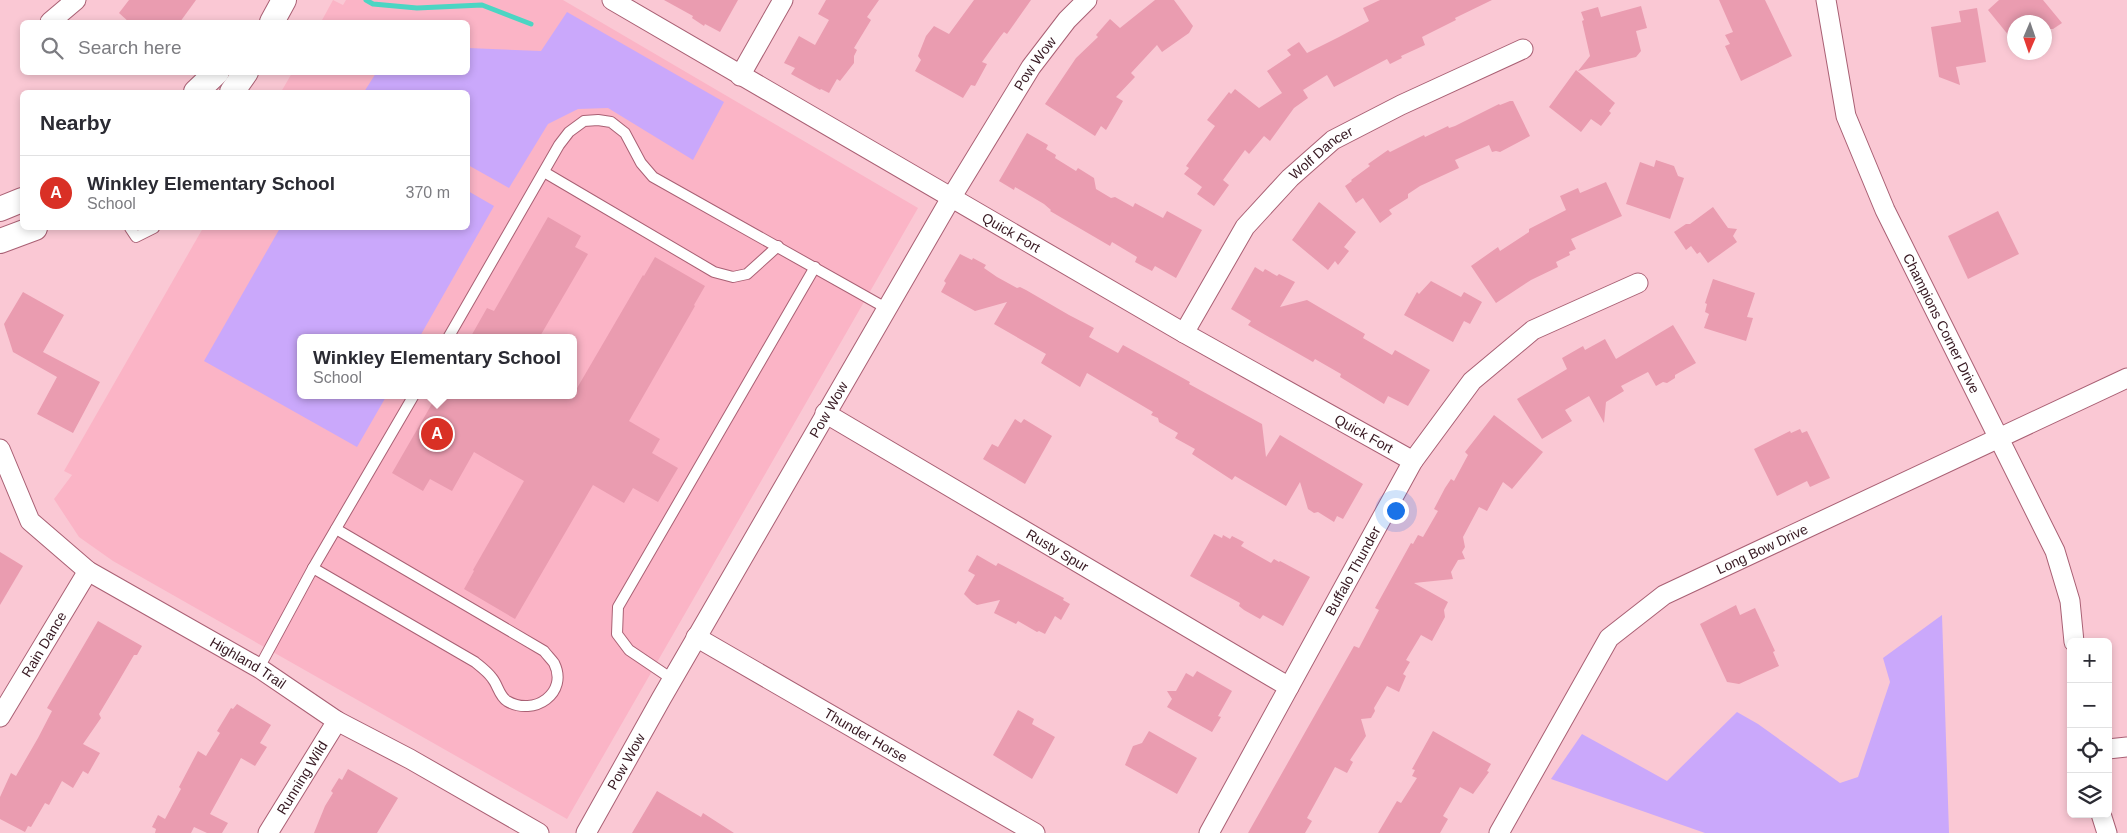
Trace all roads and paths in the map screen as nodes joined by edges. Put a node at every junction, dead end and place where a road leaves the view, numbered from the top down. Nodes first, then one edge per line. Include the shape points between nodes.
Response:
1 (76, 0) edge
2 (612, 0) edge
3 (783, 0) edge
4 (1087, 0) edge
5 (1826, 0) edge
6 (52, 20) edge
7 (1523, 49) dead end
8 (214, 75) edge
9 (244, 75) edge
10 (740, 76) junction
11 (198, 90) edge
12 (233, 90) edge
13 (544, 172) junction
14 (951, 198) junction
15 (20, 201) edge
16 (0, 209) edge
17 (30, 230) edge
18 (131, 230) edge
19 (150, 230) edge
20 (0, 241) edge
21 (778, 246) junction
22 (814, 267) junction
23 (1638, 283) dead end
24 (886, 308) junction
25 (1184, 333) junction
26 (450, 334) edge
27 (2127, 378) edge
28 (412, 399) edge
29 (825, 413) junction
30 (1998, 438) junction
31 (0, 449) edge
32 (1413, 461) junction
33 (336, 528) junction
34 (313, 568) junction
35 (88, 571) junction
36 (696, 637) junction
37 (2074, 638) edge
38 (260, 668) junction
39 (672, 679) junction
40 (1289, 687) junction
41 (0, 717) edge
42 (337, 721) junction
43 (2127, 747) edge
44 (2112, 749) edge
45 (2102, 818) edge
46 (268, 833) edge
47 (539, 833) edge
48 (586, 833) edge
49 (1034, 833) edge
50 (1209, 833) edge
51 (1499, 833) edge
52 (2106, 833) edge

1 - 6 street
2 - 10 street, Quick Fort
3 - 10 street
4 - 14 street, Pow Wow via 1067,20 1031,67
5 - 30 street, Champions Corner Drive via 1846,116 1885,210
7 - 25 street, Wolf Dancer via 1333,140 1290,178 1245,227
8 - 11 street
9 - 12 street
10 - 14 street, Quick Fort
13 - 21 lane via 714,272 733,277 748,274
13 - 21 lane via 569,132 584,121 611,122 625,133 640,163 653,177
13 - 26 lane
14 - 24 street, Pow Wow
14 - 25 street, Quick Fort
15 - 16 street
17 - 20 street
18 - 19 lane via 136,237
21 - 22 lane
22 - 24 lane
22 - 39 lane via 618,607 617,634 630,650
23 - 32 street, Buffalo Thunder via 1533,330 1472,381
24 - 29 street, Pow Wow
25 - 32 street, Quick Fort
27 - 30 street, Long Bow Drive
28 - 33 lane
29 - 36 street, Pow Wow
29 - 40 street, Rusty Spur
30 - 37 street, Champions Corner Drive via 2055,551 2070,600
30 - 51 street, Long Bow Drive via 1664,595 1609,638
31 - 35 street, Highland Trail via 30,521
32 - 40 street, Buffalo Thunder
33 - 34 lane
33 - 34 lane via 544,651 554,664 557,676 554,690 548,700 536,706 525,707 508,701 492,678 475,662
34 - 38 lane
35 - 38 street, Highland Trail
35 - 41 street, Rain Dance
36 - 39 street, Pow Wow
36 - 49 street, Thunder Horse
38 - 42 street, Highland Trail
39 - 48 street, Pow Wow
40 - 50 street, Buffalo Thunder
42 - 46 street, Running Wild
42 - 47 street, Highland Trail
43 - 44 street
45 - 52 street

